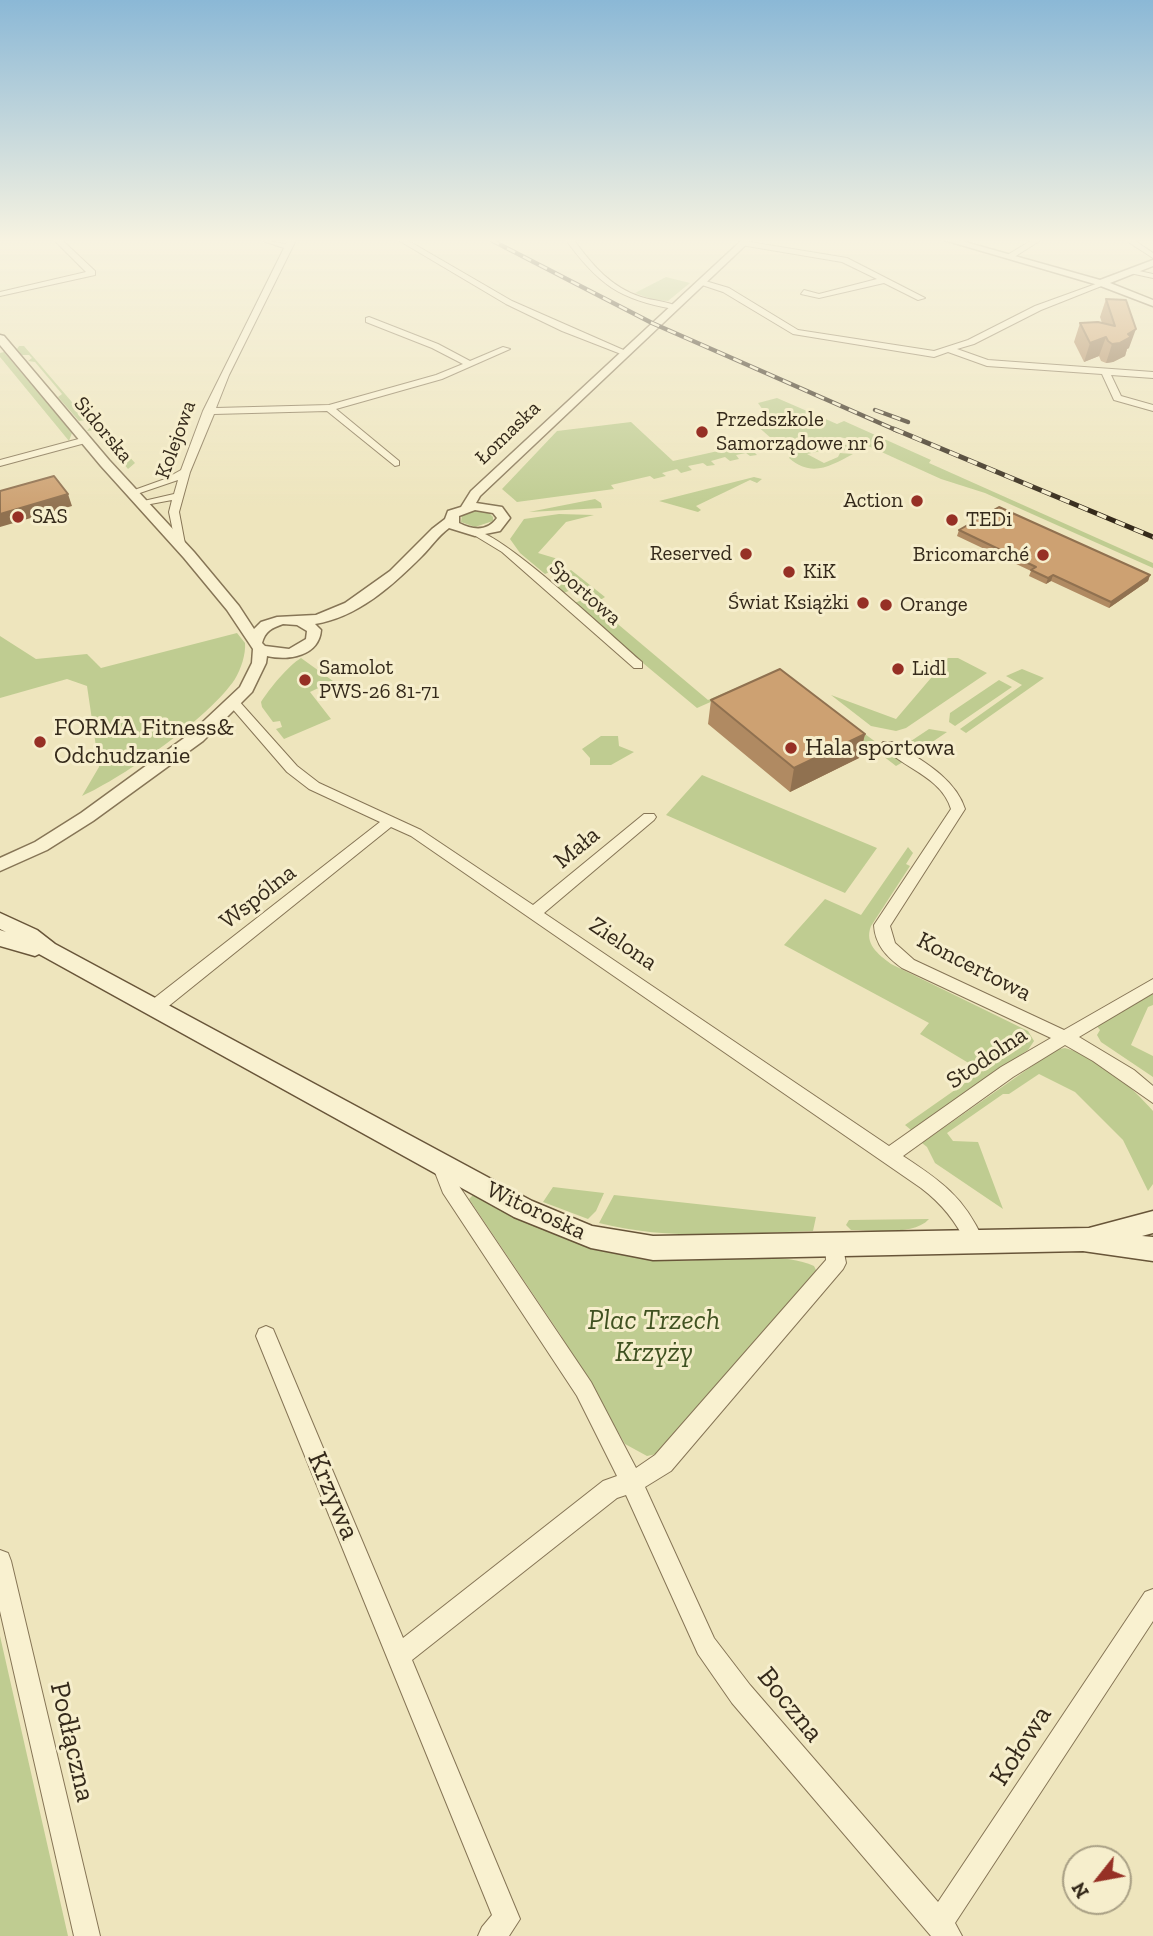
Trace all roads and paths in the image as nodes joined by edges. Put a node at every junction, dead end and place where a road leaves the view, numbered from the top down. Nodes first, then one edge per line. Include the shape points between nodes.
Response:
1 (248, 330) edge
2 (395, 330) edge
3 (573, 330) edge
4 (648, 330) edge
5 (793, 330) edge
6 (995, 330) edge
7 (0, 338) edge
8 (506, 348) dead end
9 (624, 352) junction
10 (954, 352) junction
11 (470, 364) junction
12 (1106, 374) junction
13 (1153, 376) edge
14 (328, 408) junction
15 (1153, 408) edge
16 (208, 411) junction
17 (86, 440) junction
18 (0, 463) edge
19 (395, 463) dead end
20 (185, 472) junction
21 (485, 486) junction
22 (179, 496) junction
23 (135, 498) junction
24 (467, 507) junction
25 (489, 507) junction
26 (456, 526) junction
27 (494, 529) junction
28 (478, 533) junction
29 (180, 544) junction
30 (506, 550) junction
31 (358, 602) junction
32 (234, 609) junction
33 (300, 621) junction
34 (273, 622) junction
35 (315, 635) junction
36 (258, 644) junction
37 (295, 652) junction
38 (638, 665) dead end
39 (247, 690) junction
40 (234, 703) junction
41 (888, 744) dead end
42 (649, 817) dead end
43 (390, 821) junction
44 (41, 846) junction
45 (0, 865) edge
46 (0, 877) edge
47 (534, 913) junction
48 (0, 920) edge
49 (0, 938) edge
50 (48, 950) junction
51 (1153, 985) edge
52 (154, 1008) junction
53 (1062, 1037) junction
54 (1153, 1096) edge
55 (889, 1157) junction
56 (440, 1162) junction
57 (1153, 1222) edge
58 (974, 1239) junction
59 (1083, 1239) junction
60 (834, 1244) junction
61 (1153, 1248) edge
62 (266, 1336) dead end
63 (632, 1483) junction
64 (0, 1560) edge
65 (1153, 1600) edge
66 (400, 1655) junction
67 (944, 1930) edge
68 (87, 1936) edge
69 (491, 1936) edge

1 - 16 street, Kolejowa
2 - 11 street
3 - 9 street
4 - 9 street, Łomaska
5 - 10 street via 934,354
6 - 10 street via 976,346
7 - 17 street, Sidorska
8 - 11 street
9 - 21 street, Łomaska
10 - 12 street via 987,363
11 - 14 street
12 - 13 street
12 - 15 street via 1117,398
14 - 16 street
14 - 19 street
16 - 20 street, Kolejowa
17 - 18 street
17 - 23 street, Sidorska
20 - 22 street, Kolejowa
20 - 23 street
21 - 24 street, Łomaska
21 - 25 street, Łomaska
22 - 23 street
22 - 29 street, Kolejowa via 174,512
23 - 29 street, Sidorska
24 - 25 street
24 - 26 street, Łomaska via 453,514
25 - 27 street, Łomaska via 503,518
26 - 28 street
26 - 31 street via 428,542
27 - 28 street
27 - 30 street, Sportowa
28 - 30 street, Sportowa
29 - 32 street
30 - 38 street, Sportowa
31 - 33 street via 317,620
31 - 35 street
32 - 34 street via 257,621
32 - 36 street
33 - 34 street
33 - 35 street via 311,626
34 - 36 street via 261,629
35 - 37 street via 309,645
36 - 37 street via 277,654
36 - 39 street via 259,663
37 - 39 street via 278,660
39 - 40 street
40 - 43 street, Zielona via 304,779
40 - 44 street via 158,767
41 - 53 street, Koncertowa via 946,787 958,809 882,925 888,947 908,964
42 - 47 street, Mała
43 - 47 street, Zielona via 416,833
43 - 52 street, Wspólna
44 - 45 street
44 - 46 street
47 - 55 street, Zielona
48 - 50 main road, Witoroska
49 - 50 main road, Witoroska
50 - 52 main road, Witoroska
51 - 53 street, Stodolna
52 - 56 main road, Witoroska
53 - 54 street, Koncertowa via 1110,1062
53 - 55 street, Stodolna
55 - 58 street, Zielona via 949,1199 966,1218
56 - 60 main road, Witoroska via 523,1209 607,1241 653,1248
56 - 63 street via 449,1187 584,1389
57 - 59 main road, Witoroska
58 - 59 main road, Witoroska
58 - 60 main road, Witoroska
59 - 61 main road, Witoroska
60 - 63 street via 836,1263 663,1463
62 - 66 street, Krzywa
63 - 66 street via 611,1489
63 - 67 street, Boczna via 706,1646 741,1694
64 - 68 street, Podłączna
65 - 67 street, Kołowa
66 - 69 street, Krzywa via 507,1919

